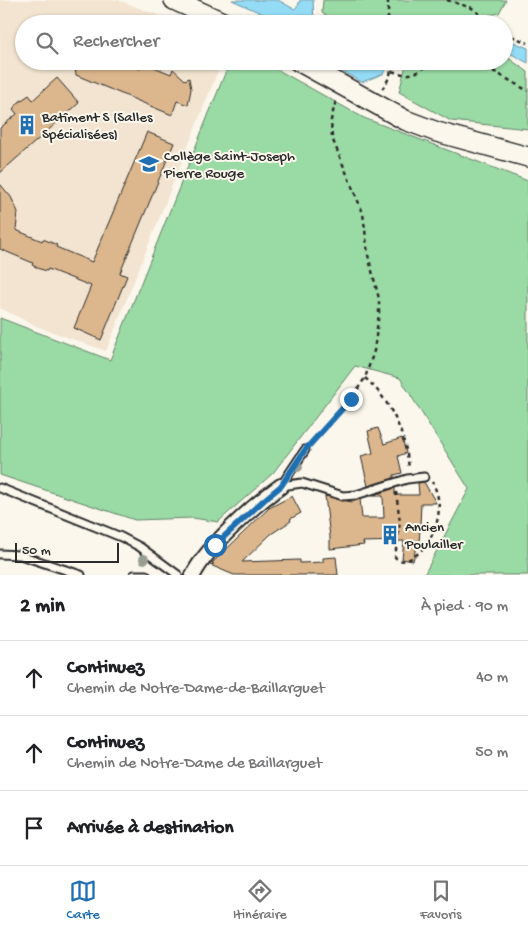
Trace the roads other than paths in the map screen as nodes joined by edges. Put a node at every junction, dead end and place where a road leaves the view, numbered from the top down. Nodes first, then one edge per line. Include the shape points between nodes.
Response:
1 (174, 0) edge
2 (207, 15) edge
3 (314, 70) edge
4 (528, 158) edge
5 (305, 450) road end
6 (424, 477) road end
7 (281, 486) junction
8 (0, 488) edge
9 (0, 554) edge
10 (81, 575) edge
11 (134, 575) edge
12 (146, 575) edge
13 (178, 575) edge
14 (193, 575) edge

1 - 2 street
3 - 4 street via 405,120
5 - 7 lane
6 - 7 lane via 343,496 302,483
7 - 14 street via 215,545
8 - 13 lane via 121,536
9 - 10 lane via 20,555
11 - 12 lane

